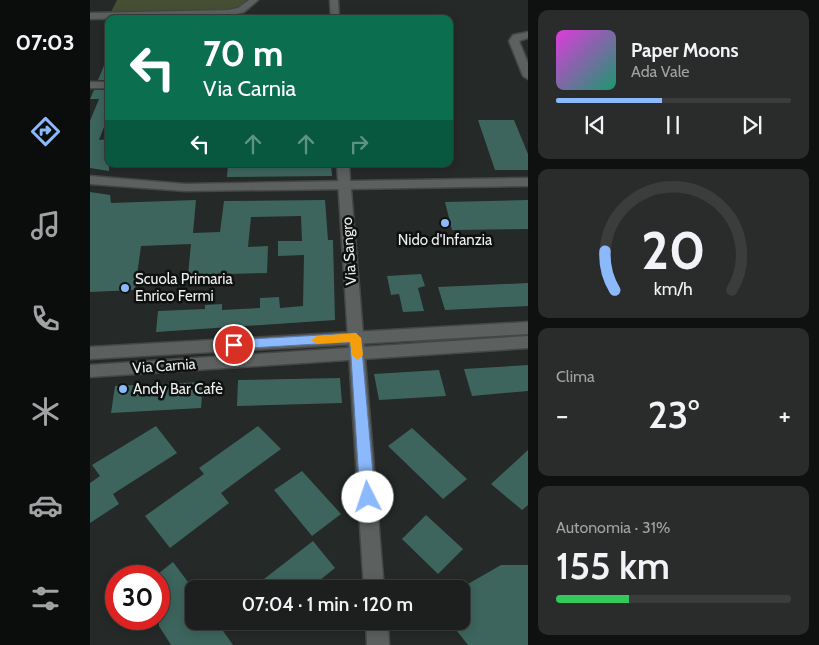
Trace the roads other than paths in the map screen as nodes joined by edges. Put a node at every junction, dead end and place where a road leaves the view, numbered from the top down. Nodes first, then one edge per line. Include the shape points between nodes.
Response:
1 (254, 0) edge
2 (334, 0) edge
3 (335, 15) edge
4 (90, 16) edge
5 (528, 35) edge
6 (528, 76) edge
7 (90, 85) edge
8 (105, 85) edge
9 (344, 167) edge
10 (90, 180) edge
11 (528, 182) edge
12 (345, 185) junction
13 (528, 328) edge
14 (528, 342) edge
15 (356, 345) junction
16 (90, 353) edge
17 (90, 371) edge
18 (373, 580) edge
19 (377, 630) edge
20 (378, 645) edge

1 - 4 street via 241,10 229,13 159,10
2 - 3 street
5 - 6 street via 516,37 514,42
7 - 8 street
9 - 12 street, Via Sangro
10 - 12 street via 186,187
11 - 12 street
12 - 15 street, Via Sangro
13 - 15 street, Via Carnia
14 - 15 street, Via Carnia
15 - 16 street, Via Carnia
15 - 17 street, Via Carnia
15 - 18 street, Via Sangro
19 - 20 street

